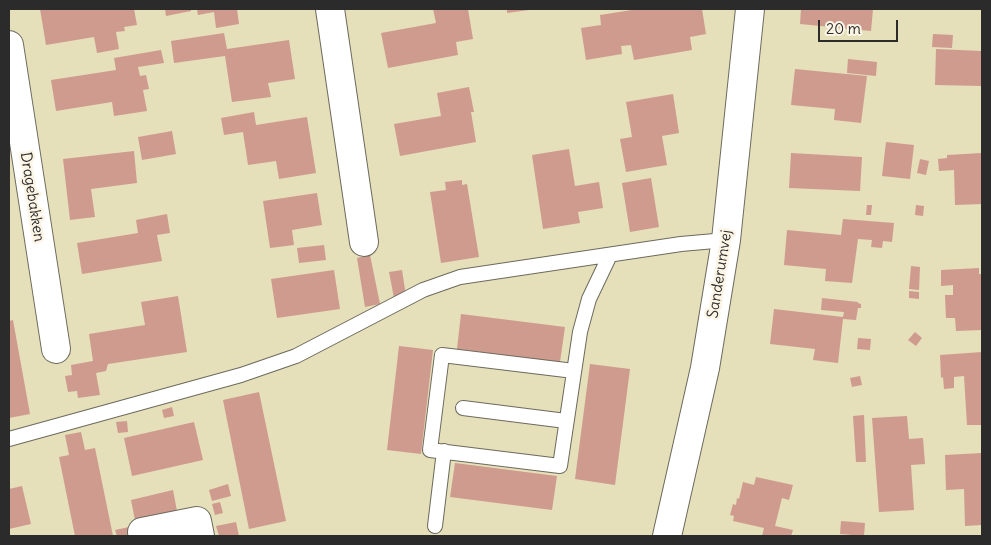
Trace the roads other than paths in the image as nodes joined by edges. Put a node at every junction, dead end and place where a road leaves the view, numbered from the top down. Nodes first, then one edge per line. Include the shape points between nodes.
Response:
1 (330, 9) edge
2 (750, 9) edge
3 (9, 45) edge
4 (726, 240) junction
5 (364, 242) dead end
6 (610, 255) junction
7 (56, 349) dead end
8 (574, 371) junction
9 (463, 408) dead end
10 (566, 421) junction
11 (9, 439) edge
12 (444, 451) junction
13 (435, 526) dead end
14 (142, 532) dead end
15 (200, 536) edge
16 (667, 536) edge

1 - 5 street
2 - 4 street, Sanderumvej
3 - 7 street, Dragebakken
4 - 6 lane
4 - 16 street, Sanderumvej via 705,368
6 - 8 lane via 589,299
6 - 11 lane via 460,277 423,290 296,356 241,375
8 - 10 lane
8 - 12 lane via 442,355 430,450
9 - 10 lane
10 - 12 lane via 560,466
12 - 13 lane
14 - 15 street via 196,521

